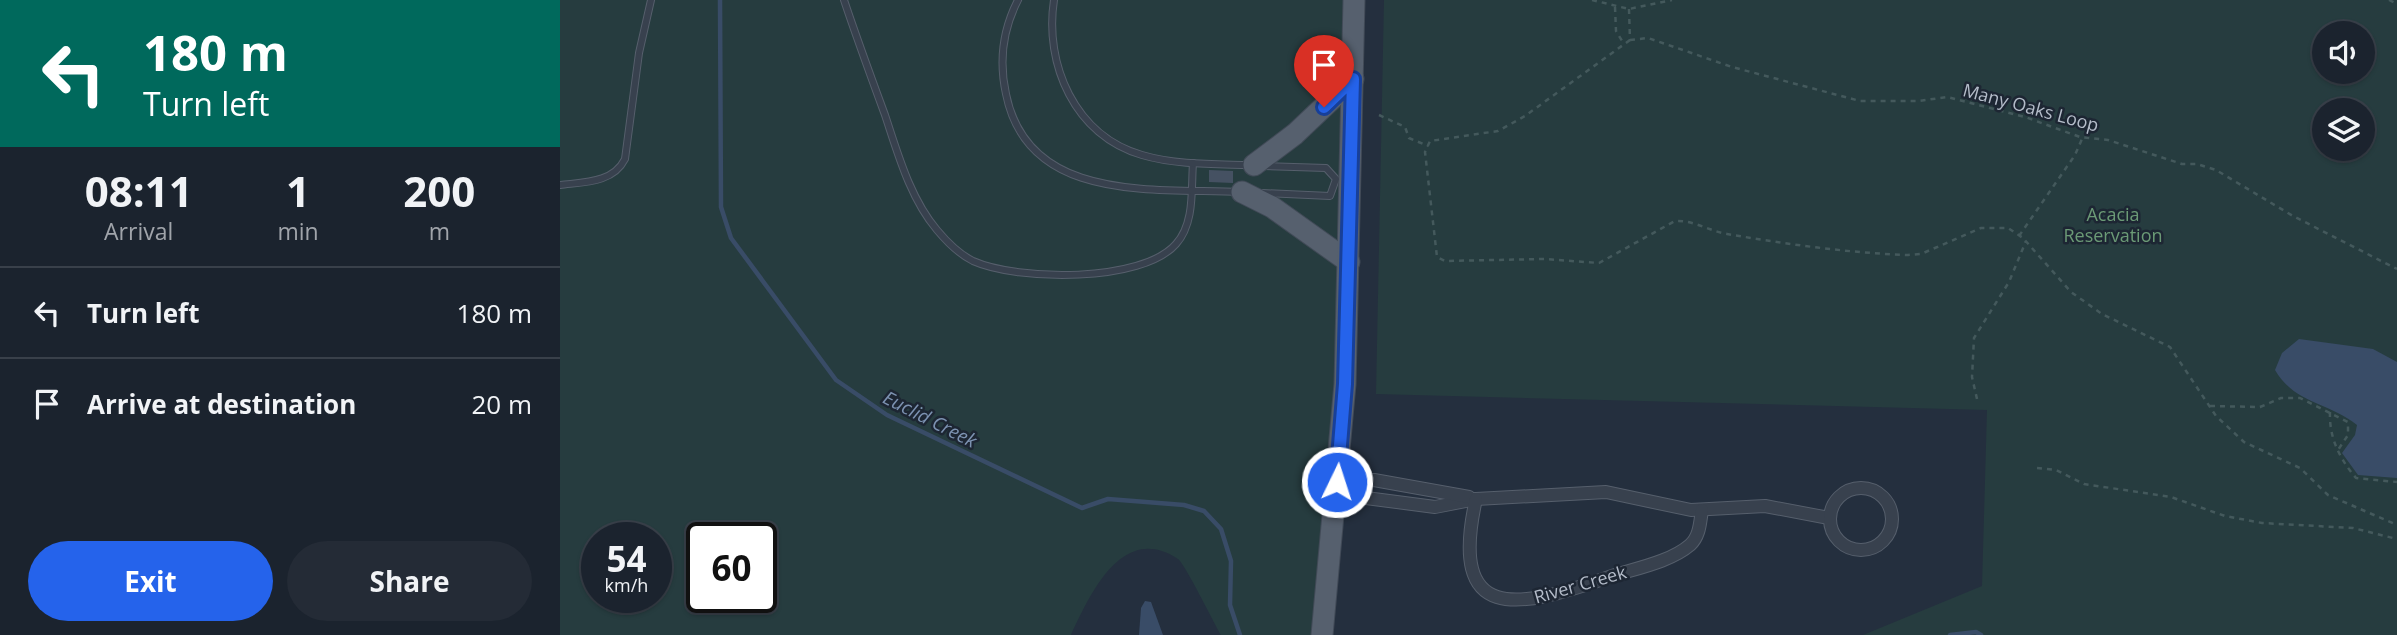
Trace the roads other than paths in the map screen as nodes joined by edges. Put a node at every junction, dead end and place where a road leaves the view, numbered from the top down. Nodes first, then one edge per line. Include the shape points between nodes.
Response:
1 (651, 0) edge
2 (844, 0) edge
3 (1018, 0) edge
4 (1054, 0) edge
5 (1354, 0) edge
6 (1353, 79) junction
7 (1193, 163) junction
8 (1254, 165) junction
9 (560, 185) edge
10 (1191, 190) junction
11 (1242, 192) junction
12 (1349, 262) junction
13 (1337, 482) junction
14 (1476, 499) junction
15 (1702, 510) junction
16 (1829, 518) junction
17 (1322, 635) edge

1 - 9 lane via 625,159 604,177
2 - 10 lane via 916,199 935,229 972,260 1037,274 1099,272 1152,262 1178,243 1186,229
3 - 10 lane via 1007,29 1003,84 1012,116 1030,144 1051,164 1087,181
4 - 7 lane via 1054,60 1069,97 1084,116 1138,154
5 - 6 main road
6 - 8 main road
6 - 12 main road
7 - 8 lane
7 - 10 lane
8 - 11 lane via 1326,168 1336,178 1330,196
10 - 11 lane
11 - 12 main road via 1272,207
12 - 13 main road
13 - 14 street via 1374,480
13 - 14 street via 1366,498 1435,507
13 - 17 main road
14 - 15 street via 1606,492
14 - 15 street, River Creek via 1469,546 1476,583 1490,596 1509,601 1557,593 1672,556 1698,534
15 - 16 street via 1765,506
16 - 16 street via 1844,492 1865,488 1883,497 1892,516 1881,543 1862,550 1843,544

